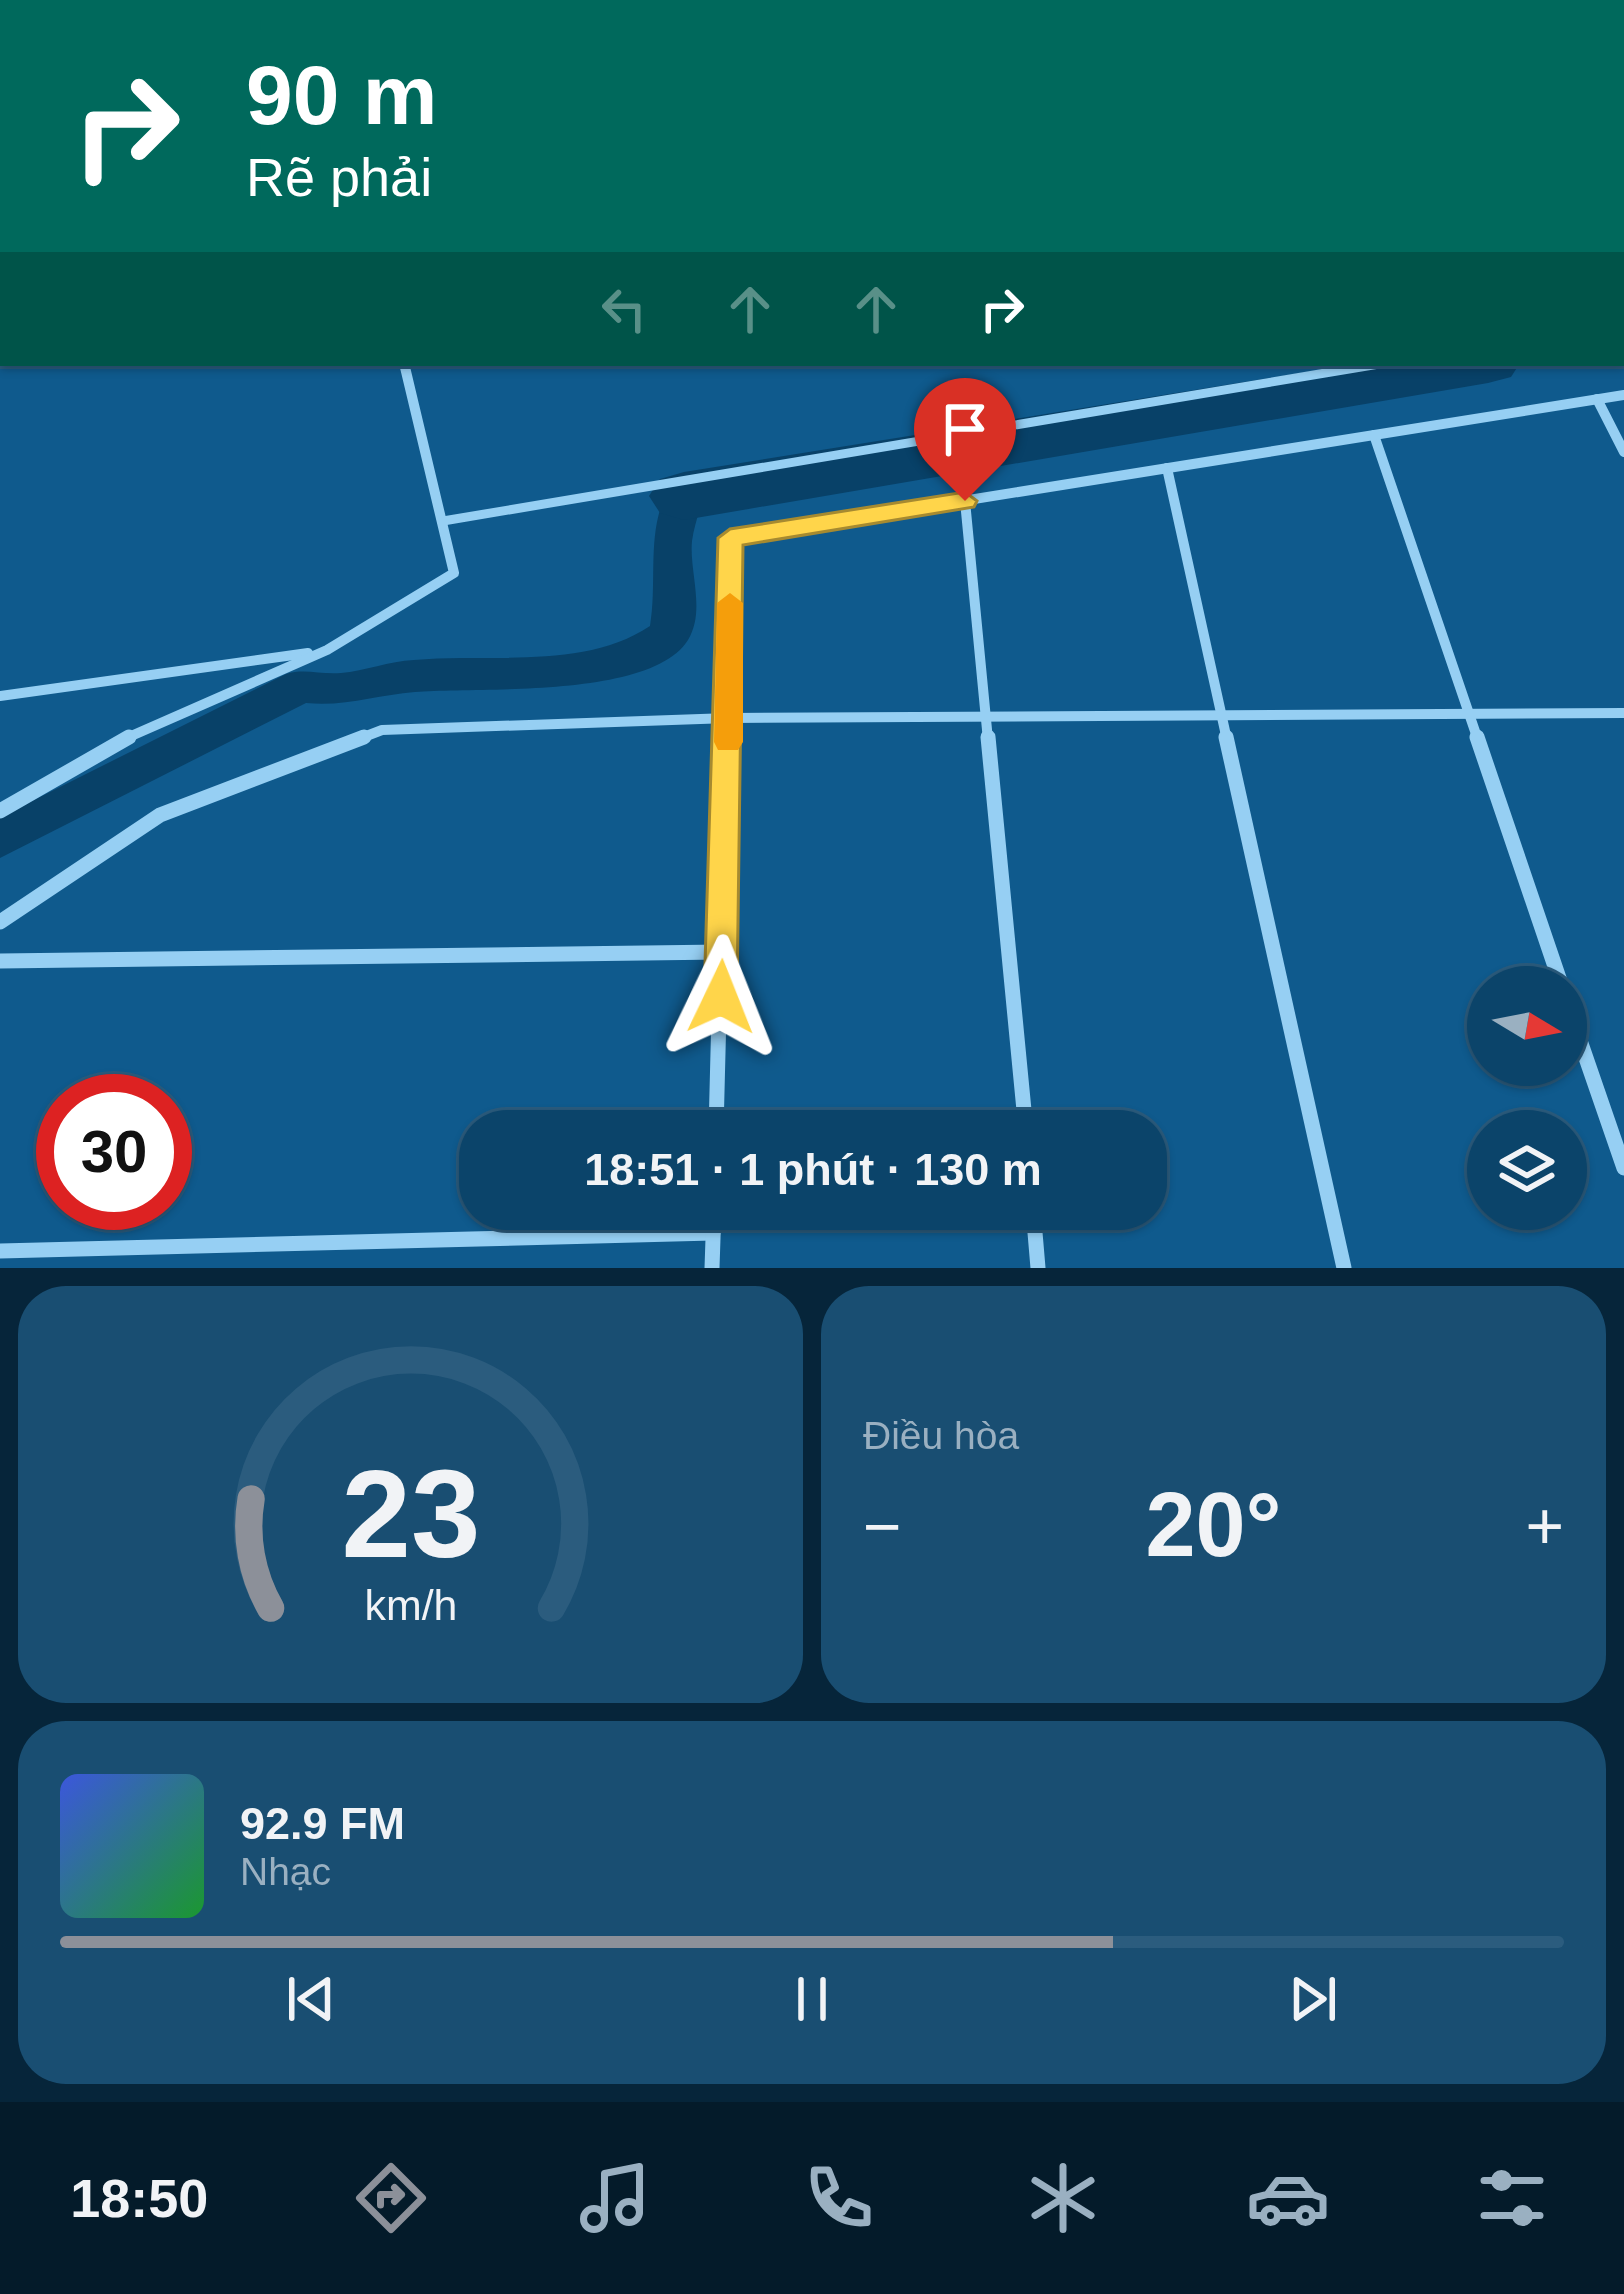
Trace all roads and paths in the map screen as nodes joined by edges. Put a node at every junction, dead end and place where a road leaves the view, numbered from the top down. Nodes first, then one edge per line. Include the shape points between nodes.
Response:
1 (405, 366) edge
2 (1366, 366) edge
3 (1624, 395) edge
4 (1597, 399) junction
5 (1374, 435) junction
6 (1624, 452) edge
7 (1167, 468) junction
8 (965, 501) junction
9 (442, 521) junction
10 (327, 650) junction
11 (0, 696) edge
12 (1624, 713) edge
13 (1467, 714) junction
14 (1221, 716) junction
15 (987, 717) junction
16 (729, 718) junction
17 (0, 811) edge
18 (0, 922) edge
19 (722, 952) junction
20 (0, 961) edge
21 (1555, 966) edge
22 (1587, 1061) edge
23 (717, 1110) edge
24 (1024, 1110) edge
25 (1624, 1168) edge
26 (713, 1230) edge
27 (1035, 1230) edge
28 (713, 1233) junction
29 (0, 1251) edge
30 (712, 1268) edge
31 (1038, 1268) edge
32 (1344, 1268) edge

1 - 9 street
2 - 9 lane
3 - 4 street
4 - 5 street
4 - 6 street
5 - 7 street
5 - 13 street
7 - 8 street
7 - 14 street
8 - 15 street
8 - 16 street via 730,538
9 - 10 street via 454,573
10 - 11 street
10 - 17 street via 115,743
12 - 13 street
13 - 14 street
13 - 21 street
14 - 15 street
14 - 32 street
15 - 16 street
15 - 24 street
16 - 18 street via 382,730 160,815
16 - 19 street
19 - 20 street
19 - 23 street
22 - 25 street
26 - 28 street
27 - 31 street
28 - 29 street
28 - 30 street

